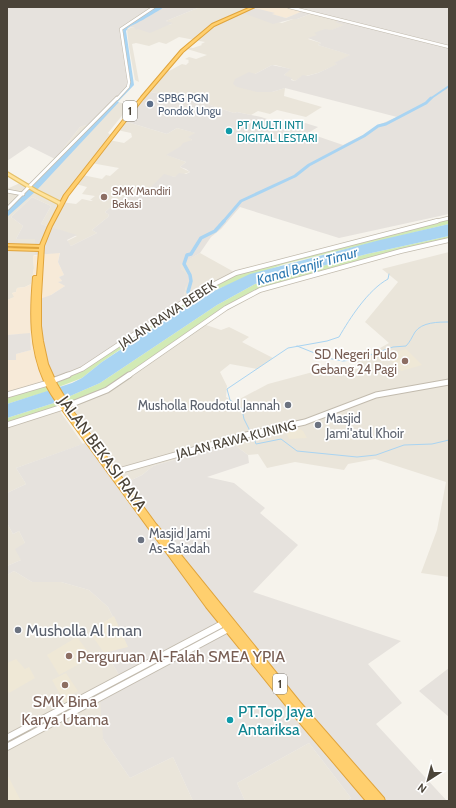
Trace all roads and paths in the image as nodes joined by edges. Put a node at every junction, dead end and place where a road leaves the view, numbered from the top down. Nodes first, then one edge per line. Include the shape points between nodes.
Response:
1 (154, 7) edge
2 (252, 7) edge
3 (288, 7) edge
4 (292, 7) edge
5 (449, 46) edge
6 (7, 172) edge
7 (31, 188) junction
8 (7, 191) edge
9 (23, 194) junction
10 (60, 205) junction
11 (7, 209) edge
12 (449, 218) edge
13 (449, 240) edge
14 (7, 245) edge
15 (29, 248) junction
16 (40, 248) junction
17 (7, 249) edge
18 (449, 382) edge
19 (51, 383) junction
20 (7, 396) edge
21 (65, 406) junction
22 (7, 425) edge
23 (115, 472) junction
24 (226, 626) junction
25 (266, 671) junction
26 (7, 738) edge
27 (7, 747) edge
28 (372, 801) edge
29 (381, 801) edge

1 - 7 street via 121,28 129,84
2 - 10 highway, 1 via 223,18 188,42 88,165
3 - 5 street
4 - 5 street
6 - 7 main road
7 - 9 street
7 - 10 main road
8 - 9 street
9 - 11 street
10 - 16 highway, 1
12 - 19 street, JALAN RAWA BEBEK via 236,273 195,294 82,368
13 - 21 street via 260,290 226,308 107,390
14 - 15 highway
15 - 16 highway
15 - 16 highway
15 - 17 highway
16 - 19 highway, 1 via 33,304 34,333 38,356
18 - 23 street, JALAN RAWA KUNING via 376,395 307,421 246,435
19 - 20 street, JALAN RAWA BEBEK
19 - 21 highway, JALAN BEKASI RAYA / 1
21 - 22 street
21 - 23 highway, JALAN BEKASI RAYA / 1
21 - 24 highway, JALAN BEKASI RAYA / 1 via 160,540
23 - 25 highway, JALAN BEKASI RAYA / 1
24 - 25 highway, JALAN BEKASI RAYA / 1
24 - 26 street
24 - 27 street
25 - 28 highway, JALAN BEKASI RAYA / 1 via 307,725
25 - 29 highway, JALAN BEKASI RAYA / 1

